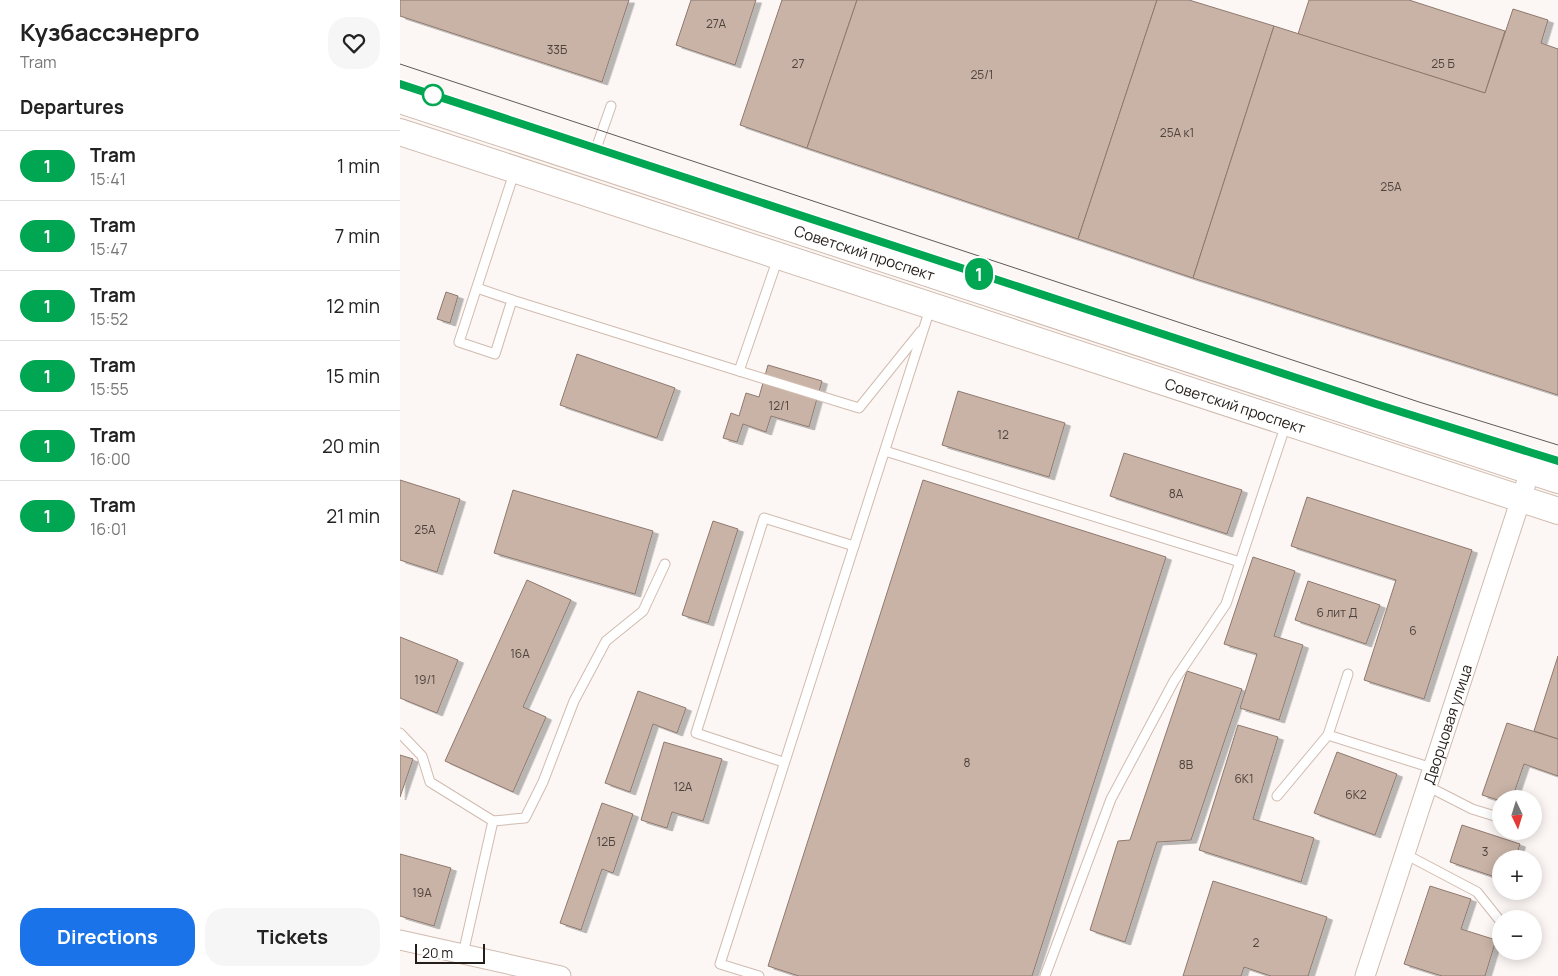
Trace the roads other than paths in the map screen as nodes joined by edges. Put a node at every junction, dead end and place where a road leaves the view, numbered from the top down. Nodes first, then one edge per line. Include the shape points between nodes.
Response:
1 (400, 100) edge
2 (611, 106) dead end
3 (400, 132) edge
4 (591, 163) junction
5 (515, 170) junction
6 (779, 256) junction
7 (477, 288) junction
8 (512, 300) junction
9 (928, 316) junction
10 (739, 371) junction
11 (1287, 421) junction
12 (885, 451) junction
13 (1530, 471) junction
14 (1558, 480) edge
15 (1520, 499) junction
16 (1558, 511) edge
17 (854, 546) junction
18 (1240, 562) junction
19 (665, 564) dead end
20 (1348, 674) dead end
21 (400, 732) edge
22 (1328, 734) junction
23 (783, 762) junction
24 (1429, 777) junction
25 (1278, 796) dead end
26 (1492, 815) edge
27 (493, 821) junction
28 (1404, 854) junction
29 (1492, 911) edge
30 (400, 940) edge
31 (464, 954) junction
32 (1369, 973) edge
33 (561, 976) edge
34 (759, 976) edge
35 (1045, 976) edge

1 - 4 main road, Советский проспект
2 - 4 lane
3 - 5 main road, Советский проспект
4 - 13 main road, Советский проспект
5 - 6 main road, Советский проспект
5 - 7 lane
6 - 9 main road, Советский проспект
6 - 10 lane
7 - 8 lane
7 - 8 lane via 459,342 495,354
8 - 10 lane
9 - 10 lane via 859,408
9 - 11 main road, Советский проспект
9 - 12 lane
11 - 15 main road, Советский проспект
11 - 18 lane
12 - 17 lane
12 - 18 lane
13 - 14 main road, Советский проспект
13 - 15 street, Дворцовая улица
15 - 16 main road, Советский проспект
15 - 24 street, Дворцовая улица
17 - 23 lane
17 - 23 lane via 764,518 696,733
18 - 35 lane via 1226,604 1174,681 1111,799
19 - 27 lane via 643,611 606,641 574,701 543,782 525,818
20 - 22 lane
21 - 27 lane via 422,756 430,782
22 - 24 lane
22 - 25 lane
23 - 34 lane via 720,964
24 - 26 lane via 1472,809
24 - 28 street, Дворцовая улица
27 - 31 lane
28 - 29 lane via 1477,892
28 - 32 street, Дворцовая улица
30 - 31 street
31 - 33 street

